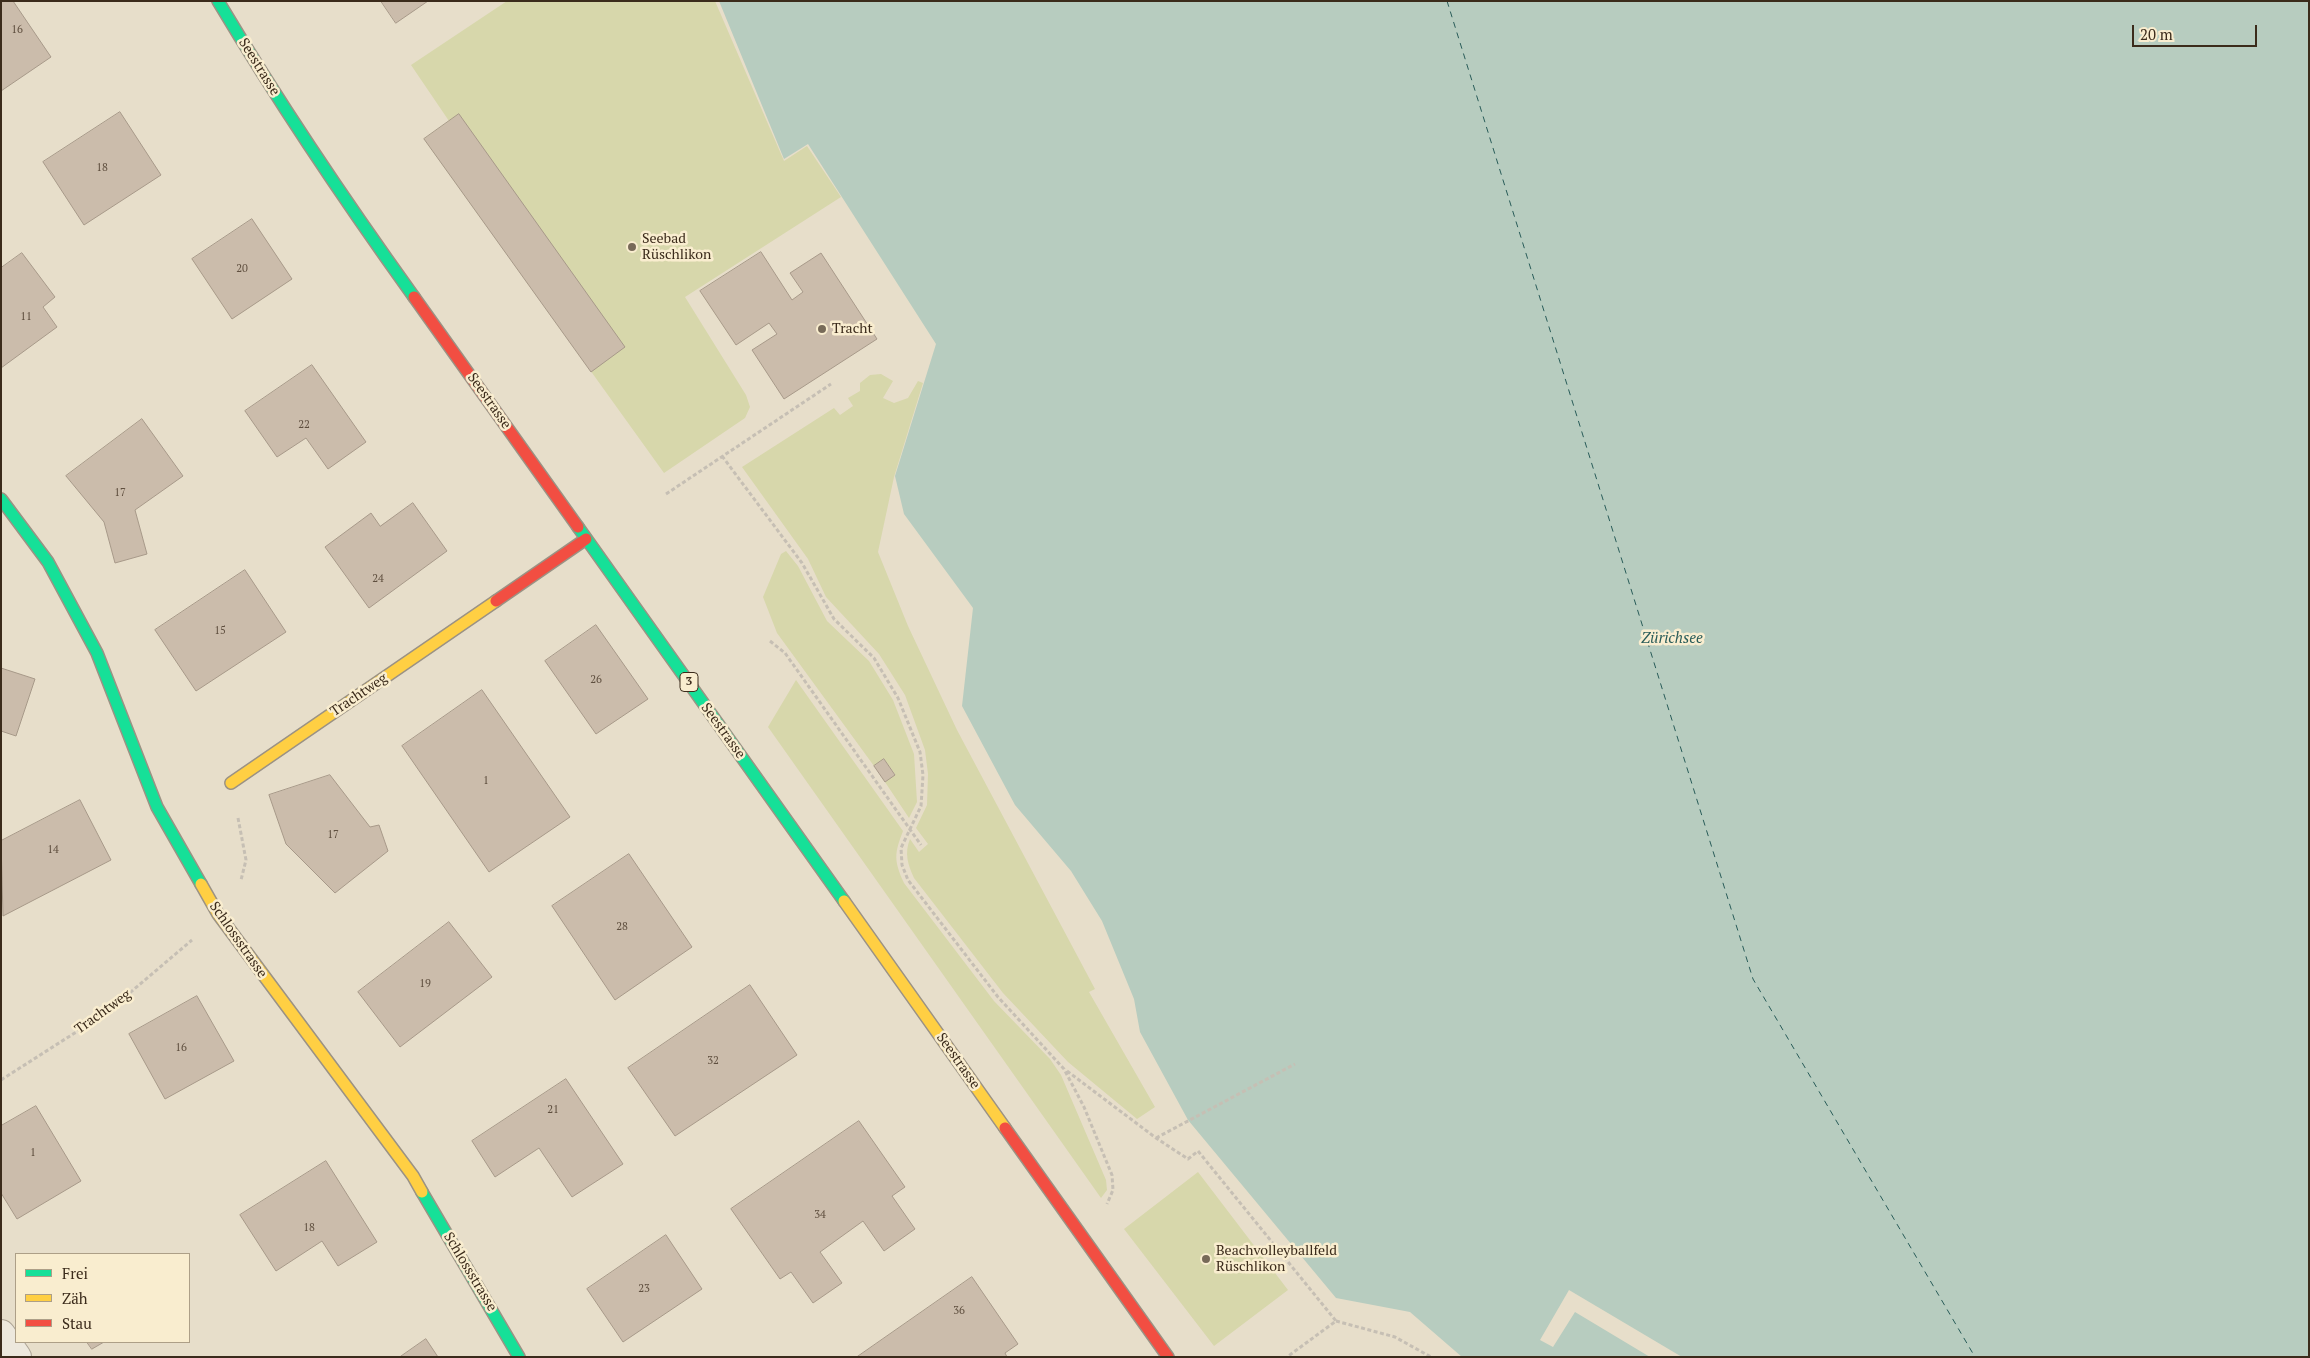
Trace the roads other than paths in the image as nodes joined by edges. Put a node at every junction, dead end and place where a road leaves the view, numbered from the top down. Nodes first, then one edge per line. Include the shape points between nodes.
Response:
1 (218, 1) edge
2 (1, 499) edge
3 (586, 539) junction
4 (231, 783) road end
5 (1, 1334) edge
6 (17, 1357) edge
7 (519, 1357) edge
8 (1168, 1357) edge

1 - 3 main road, Seestrasse / 3 via 352,210
2 - 7 main road, Schlossstrasse via 48,562 97,653 157,807 218,914 413,1176
3 - 4 main road, Trachtweg
3 - 8 main road, Seestrasse / 3
5 - 6 street

